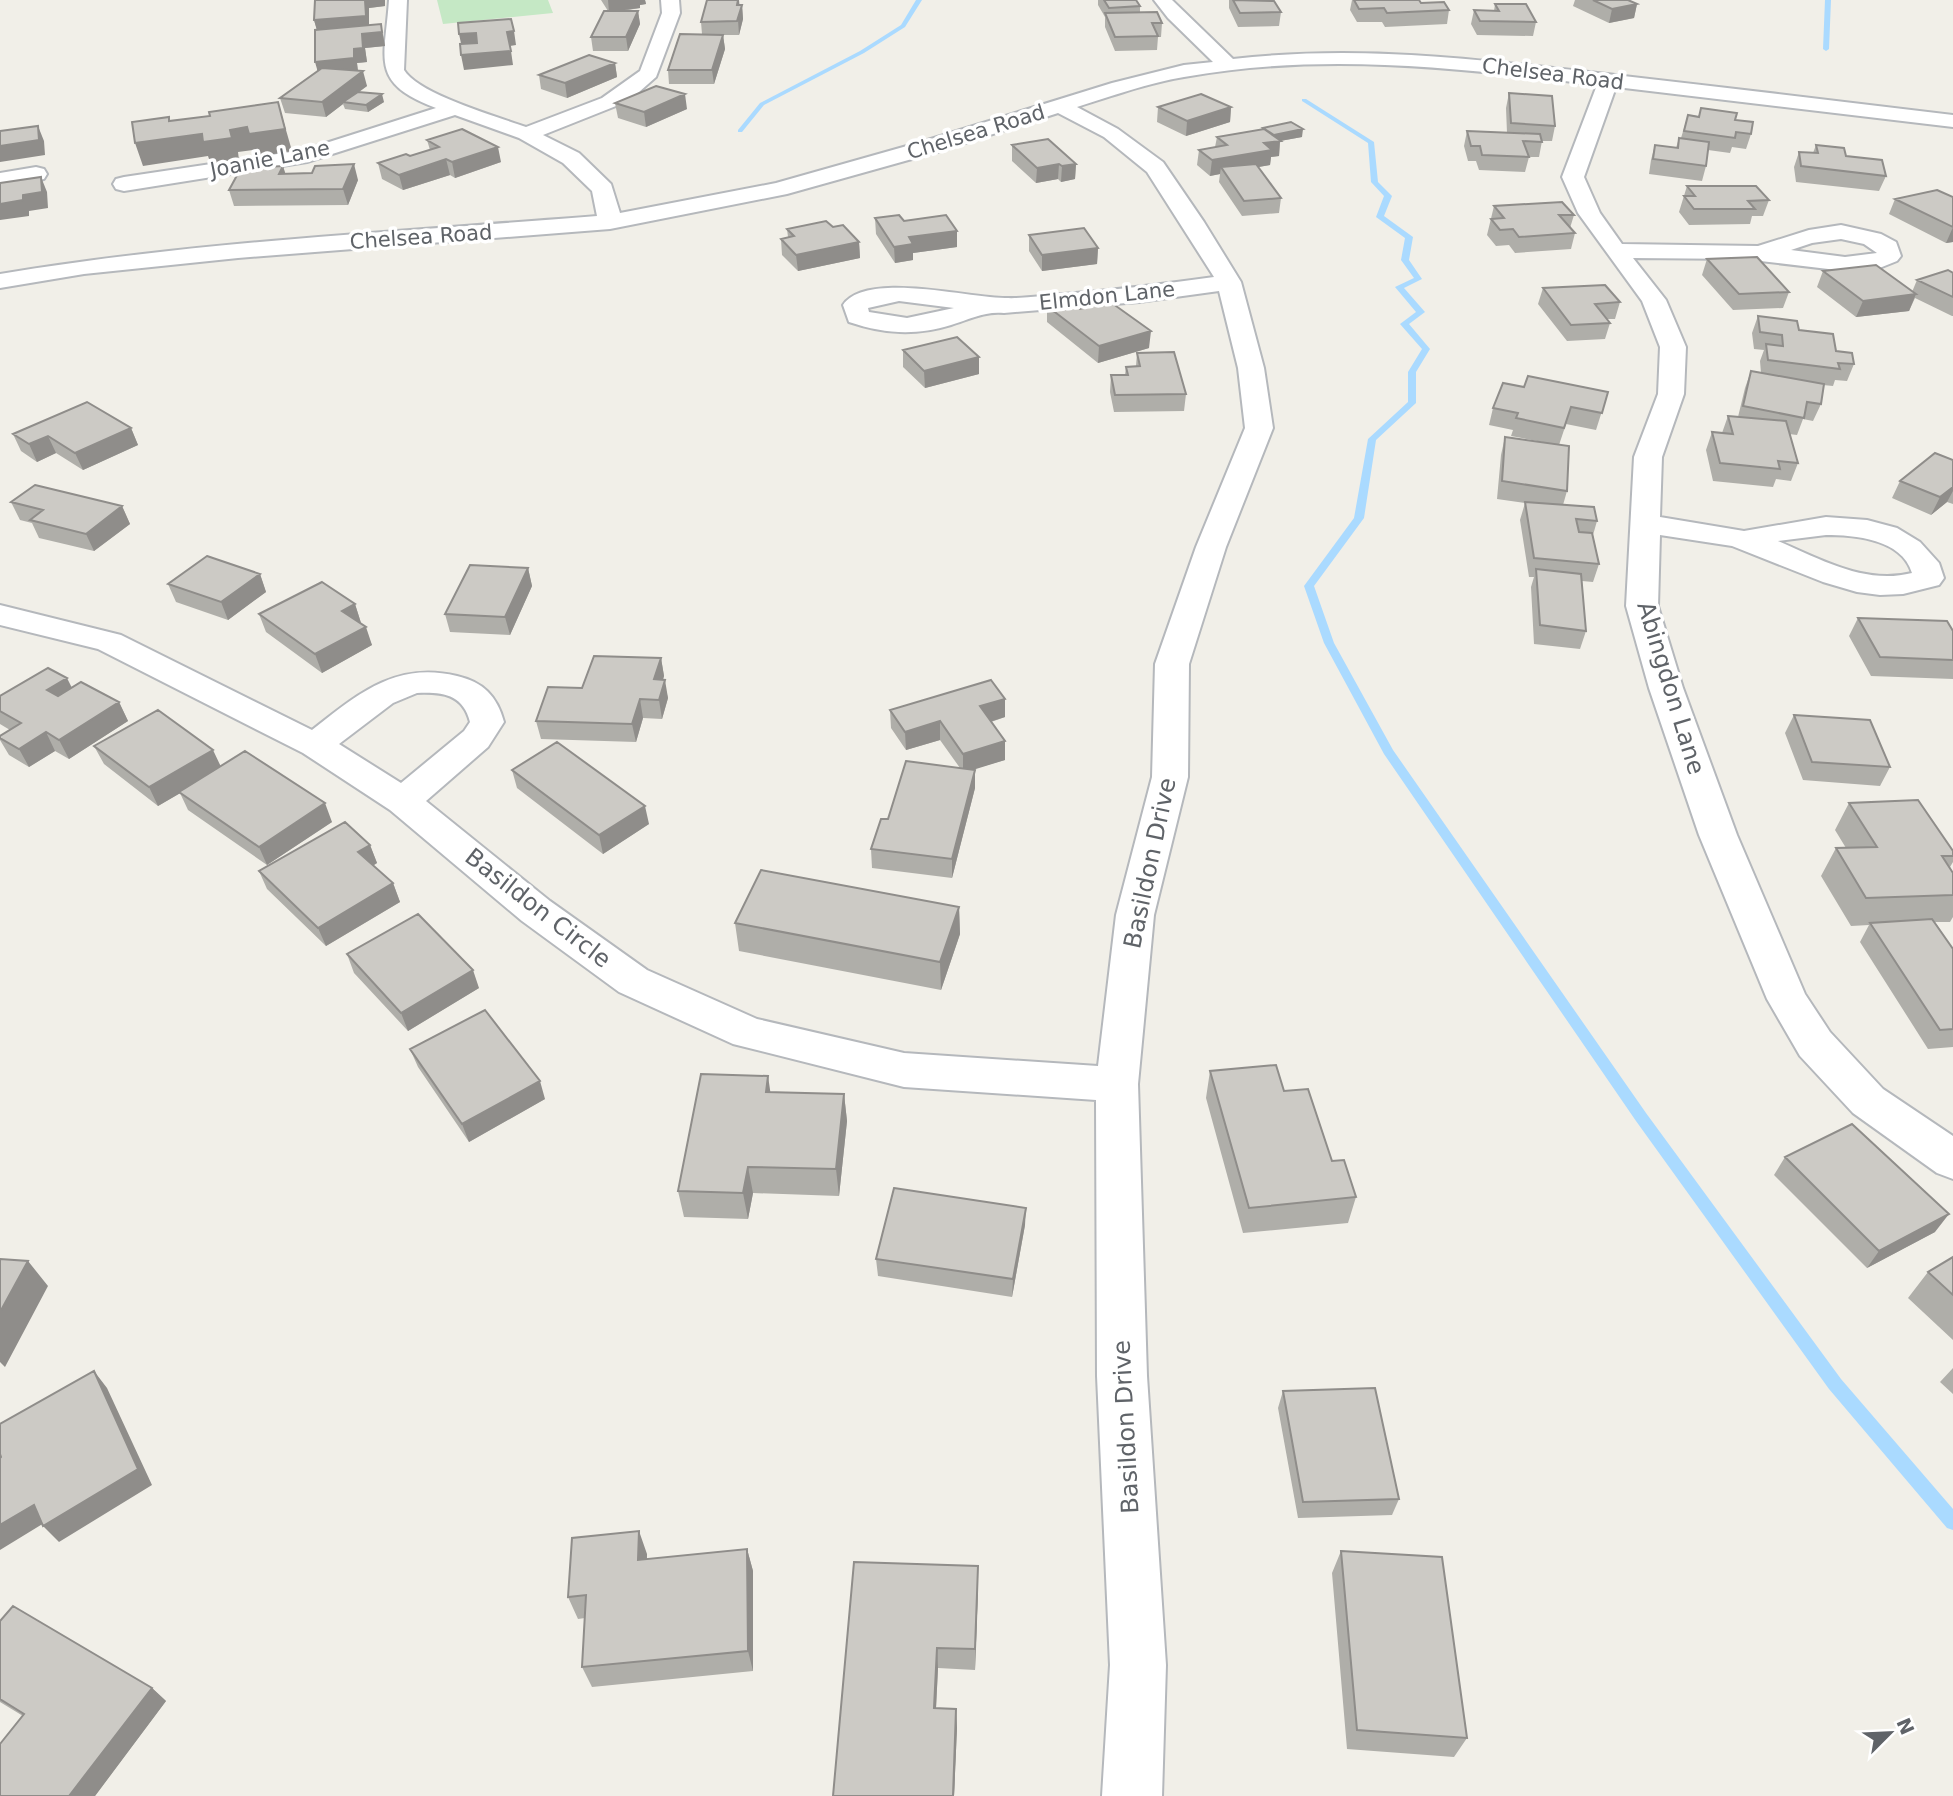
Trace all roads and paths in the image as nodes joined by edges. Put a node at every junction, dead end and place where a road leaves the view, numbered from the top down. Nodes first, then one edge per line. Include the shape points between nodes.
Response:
1 (398, 0) edge
2 (670, 0) edge
3 (1163, 0) edge
4 (1227, 64) junction
5 (1609, 81) junction
6 (1060, 106) junction
7 (453, 108) junction
8 (1953, 121) edge
9 (526, 134) junction
10 (36, 174) dead end
11 (0, 180) edge
12 (124, 184) dead end
13 (610, 222) junction
14 (1615, 251) junction
15 (1760, 253) dead end
16 (0, 281) edge
17 (1229, 282) junction
18 (986, 304) dead end
19 (1644, 524) junction
20 (1743, 540) junction
21 (0, 615) edge
22 (315, 745) junction
23 (403, 801) junction
24 (1117, 1084) junction
25 (1953, 1160) edge
26 (1132, 1796) edge

1 - 7 street via 394,71 409,86
2 - 9 street via 670,13 649,73 609,102
3 - 4 street
4 - 5 street, Chelsea Road via 1364,57 1457,62
4 - 6 street, Chelsea Road via 1119,87
5 - 8 street, Chelsea Road
5 - 14 street, Abingdon Lane via 1573,177 1589,213
6 - 13 street, Chelsea Road via 779,189
6 - 17 street, Basildon Drive via 1111,133 1155,167
7 - 9 street
7 - 12 street, Joanie Lane via 307,156
9 - 13 street via 572,158 603,189
10 - 11 street
13 - 16 street, Chelsea Road via 238,251
14 - 15 street
14 - 19 street, Abingdon Lane via 1654,300 1674,348 1671,394 1648,457
17 - 18 street, Elmdon Lane via 1126,296
17 - 24 street, Basildon Drive via 1251,368 1259,428 1211,547 1172,664 1170,777 1135,915
19 - 20 street
19 - 25 street, Abingdon Lane via 1642,606 1666,688 1718,835 1787,999 1815,1044 1868,1101
20 - 20 street via 1829,576 1908,586 1928,578 1917,554 1871,527 1792,528
21 - 22 street, Basildon Circle via 109,642
22 - 23 street, Basildon Circle
22 - 23 street via 395,686 420,680 466,690 484,705 487,722 476,739
23 - 24 street, Basildon Circle via 536,911 633,981 748,1033 904,1070
24 - 26 street, Basildon Drive via 1122,1376 1138,1665

